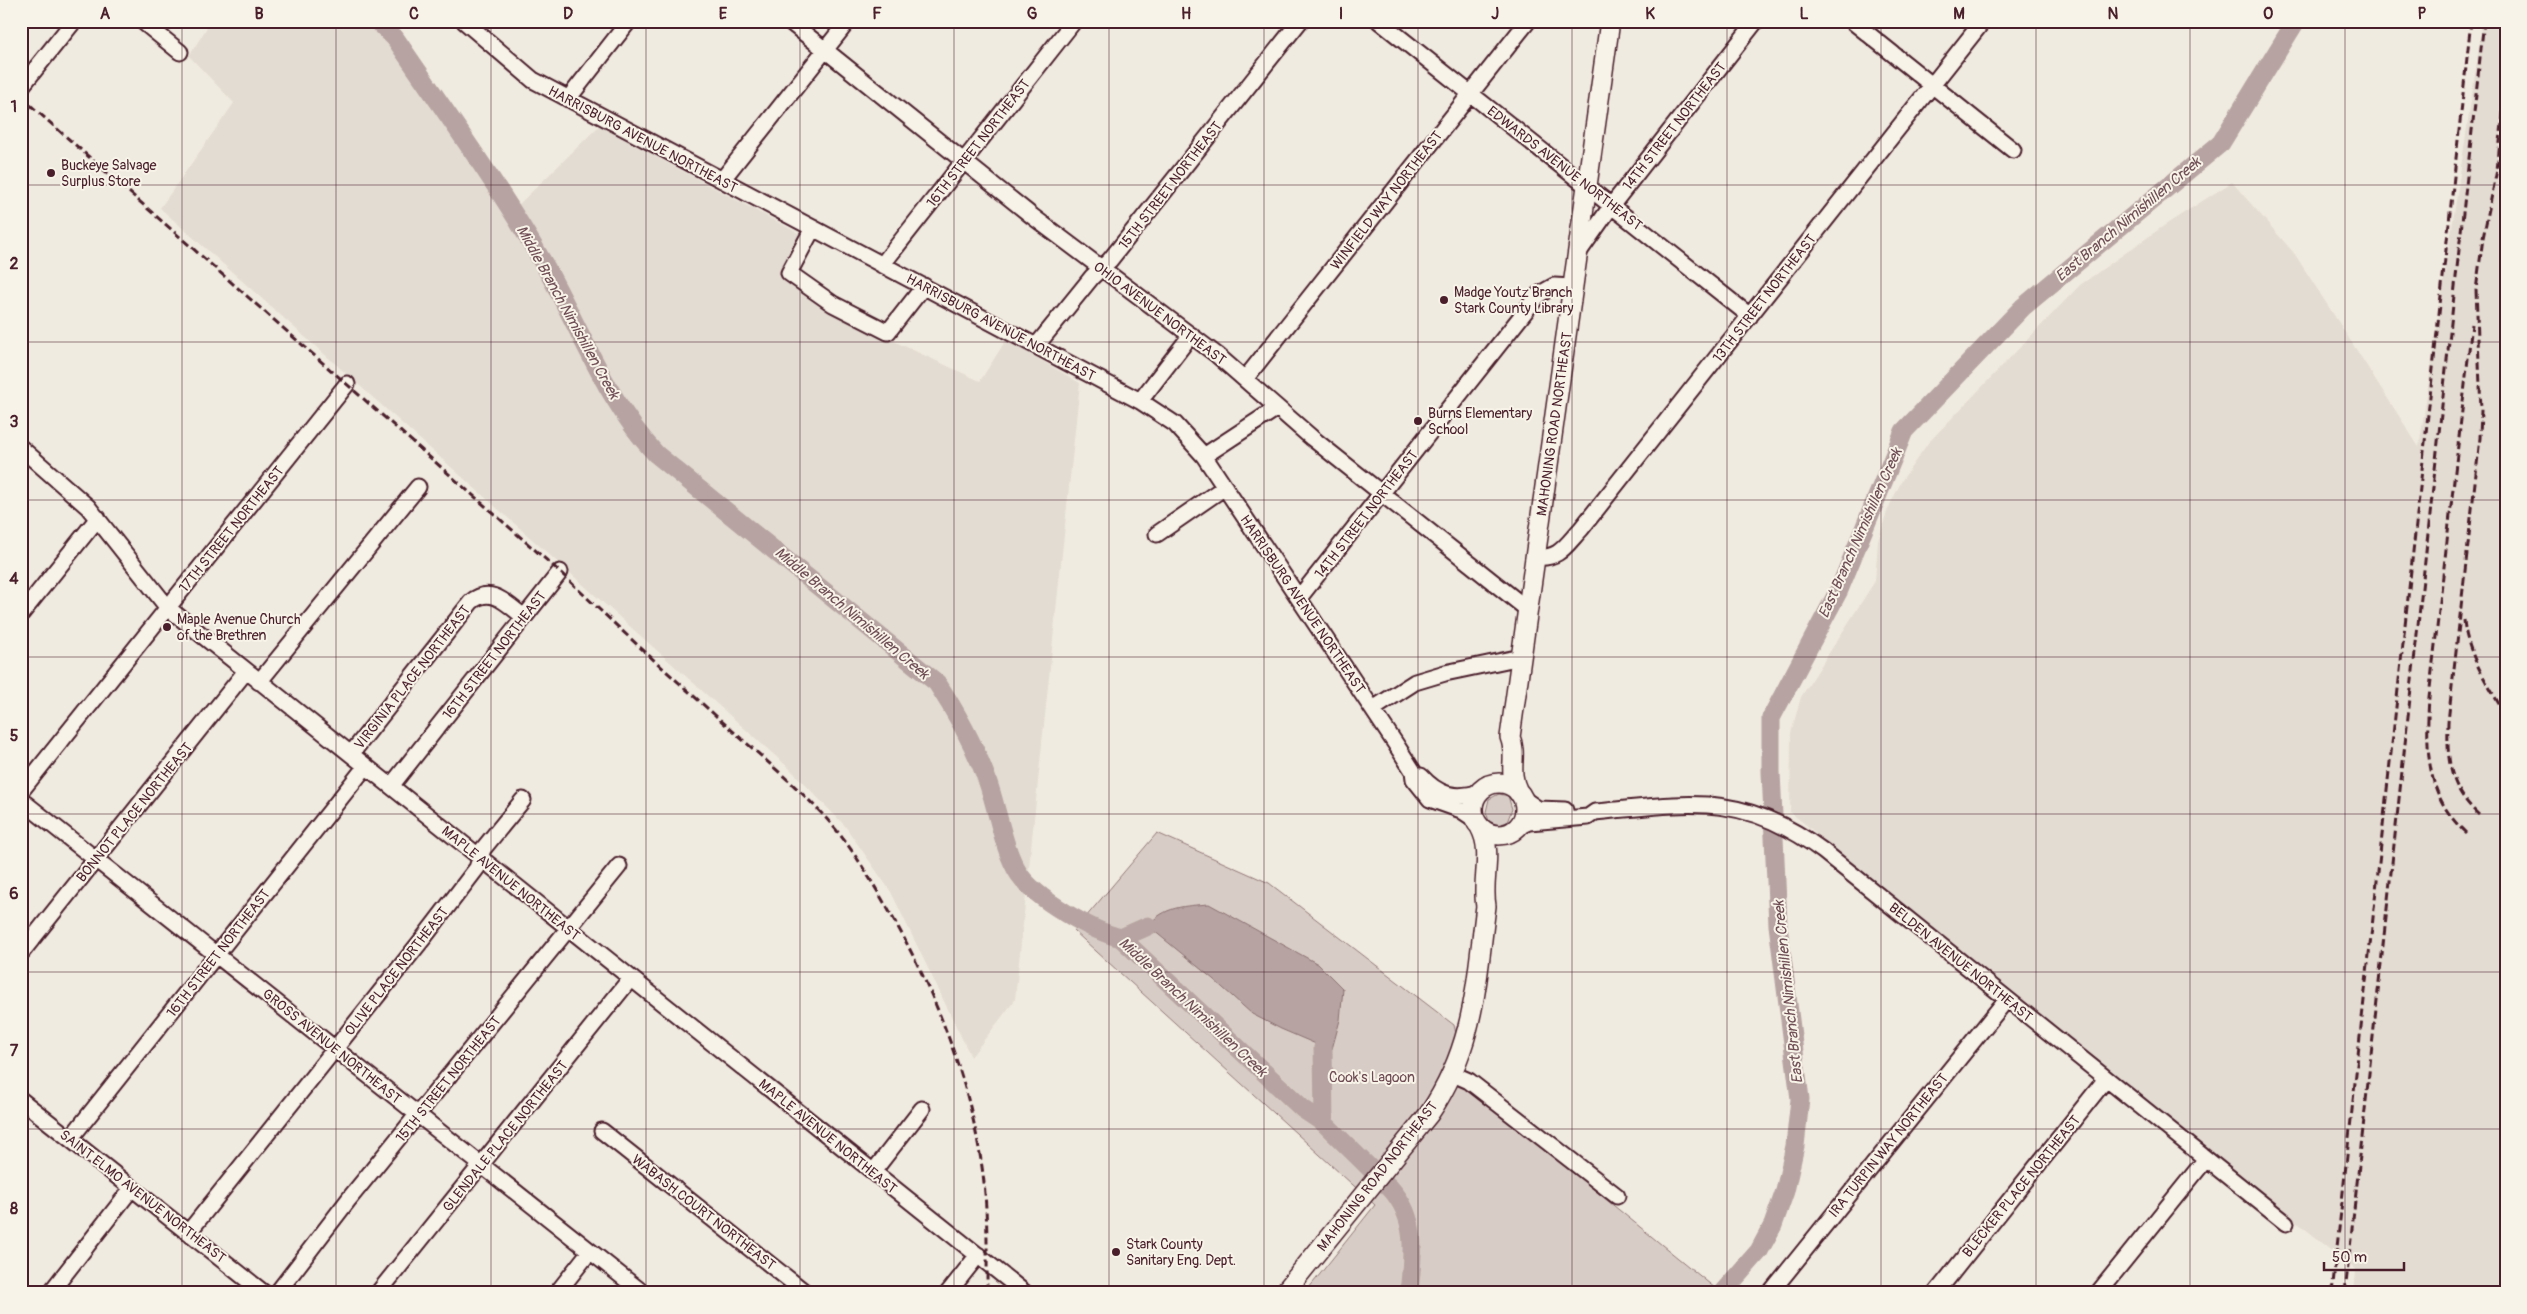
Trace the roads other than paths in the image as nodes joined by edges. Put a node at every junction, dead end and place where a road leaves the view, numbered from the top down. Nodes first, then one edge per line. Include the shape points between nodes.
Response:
1 (74, 21) edge
2 (142, 21) edge
3 (464, 21) edge
4 (629, 21) edge
5 (789, 21) edge
6 (848, 21) edge
7 (1074, 21) edge
8 (1300, 21) edge
9 (1378, 21) edge
10 (1528, 21) edge
11 (1610, 21) edge
12 (1756, 21) edge
13 (1852, 21) edge
14 (1983, 21) edge
15 (825, 50) junction
16 (180, 52) dead end
17 (1932, 85) junction
18 (21, 87) edge
19 (1470, 94) junction
20 (568, 100) junction
21 (2013, 150) dead end
22 (963, 161) junction
23 (722, 180) junction
24 (1587, 185) junction
25 (1612, 205) junction
26 (813, 228) junction
27 (1576, 256) junction
28 (882, 265) junction
29 (1102, 268) junction
30 (924, 286) junction
31 (1572, 287) junction
32 (1750, 316) junction
33 (1191, 335) junction
34 (1037, 346) junction
35 (1245, 379) junction
36 (347, 384) dead end
37 (1140, 401) junction
38 (1277, 408) junction
39 (21, 448) edge
40 (1204, 456) junction
41 (418, 487) dead end
42 (1225, 487) junction
43 (1382, 495) junction
44 (98, 518) junction
45 (1157, 534) dead end
46 (1534, 558) junction
47 (560, 572) dead end
48 (1299, 598) junction
49 (168, 608) junction
50 (1527, 608) junction
51 (21, 614) edge
52 (524, 617) junction
53 (1521, 657) junction
54 (246, 671) junction
55 (259, 682) junction
56 (1372, 708) junction
57 (1510, 737) junction
58 (351, 754) junction
59 (366, 766) junction
60 (1413, 771) junction
61 (391, 786) junction
62 (21, 791) edge
63 (1481, 791) junction
64 (1520, 795) junction
65 (21, 800) edge
66 (523, 800) dead end
67 (1595, 812) junction
68 (1478, 823) junction
69 (1515, 829) junction
70 (480, 858) junction
71 (96, 859) junction
72 (619, 866) dead end
73 (1486, 906) junction
74 (568, 928) junction
75 (21, 953) edge
76 (217, 954) junction
77 (631, 978) junction
78 (2007, 999) junction
79 (335, 1049) junction
80 (1453, 1074) junction
81 (2106, 1079) junction
82 (21, 1100) edge
83 (922, 1109) dead end
84 (418, 1116) junction
85 (602, 1131) dead end
86 (70, 1139) junction
87 (2206, 1159) junction
88 (481, 1166) junction
89 (873, 1172) junction
90 (132, 1188) junction
91 (1618, 1196) dead end
92 (2286, 1223) dead end
93 (188, 1233) junction
94 (590, 1251) junction
95 (978, 1256) junction
96 (50, 1293) edge
97 (264, 1293) edge
98 (277, 1293) edge
99 (378, 1293) edge
100 (557, 1293) edge
101 (643, 1293) edge
102 (806, 1293) edge
103 (948, 1293) edge
104 (1025, 1293) edge
105 (1284, 1293) edge
106 (1770, 1293) edge
107 (1936, 1293) edge
108 (2098, 1293) edge

1 - 18 street
2 - 16 street
3 - 20 street, HARRISBURG AVENUE NORTHEAST via 533,80
4 - 20 street
5 - 15 street, OHIO AVENUE NORTHEAST
6 - 15 street
7 - 22 street, 16TH STREET NORTHEAST
8 - 29 street, 15TH STREET NORTHEAST
9 - 19 street, EDWARDS AVENUE NORTHEAST
10 - 19 street, WINFIELD WAY NORTHEAST
11 - 24 main road, MAHONING ROAD NORTHEAST
12 - 25 street, 14TH STREET NORTHEAST
13 - 17 street
14 - 17 street, 13TH STREET NORTHEAST
15 - 22 street, OHIO AVENUE NORTHEAST
15 - 23 street
17 - 21 street
17 - 32 street, 13TH STREET NORTHEAST
19 - 24 street, EDWARDS AVENUE NORTHEAST
19 - 35 street, WINFIELD WAY NORTHEAST
20 - 23 street, HARRISBURG AVENUE NORTHEAST
22 - 28 street, 16TH STREET NORTHEAST
22 - 29 street, OHIO AVENUE NORTHEAST
23 - 26 street, HARRISBURG AVENUE NORTHEAST
24 - 25 street, EDWARDS AVENUE NORTHEAST
24 - 27 main road, MAHONING ROAD NORTHEAST
25 - 27 street, 14TH STREET NORTHEAST
25 - 32 street, EDWARDS AVENUE NORTHEAST
26 - 28 street, HARRISBURG AVENUE NORTHEAST
26 - 30 street via 789,273 833,304 888,332
27 - 31 main road, MAHONING ROAD NORTHEAST
28 - 30 street, HARRISBURG AVENUE NORTHEAST
29 - 33 street, OHIO AVENUE NORTHEAST
29 - 34 street, 15TH STREET NORTHEAST
30 - 34 street, HARRISBURG AVENUE NORTHEAST
31 - 43 street, 14TH STREET NORTHEAST via 1554,286 1538,295
31 - 46 main road, MAHONING ROAD NORTHEAST
32 - 46 street, 13TH STREET NORTHEAST via 1581,528 1556,556
33 - 35 street, OHIO AVENUE NORTHEAST
33 - 37 street
34 - 37 street, HARRISBURG AVENUE NORTHEAST
35 - 38 street, OHIO AVENUE NORTHEAST
36 - 49 street, 17TH STREET NORTHEAST
37 - 40 street, HARRISBURG AVENUE NORTHEAST via 1175,424
38 - 40 street
38 - 43 street, OHIO AVENUE NORTHEAST
39 - 44 street, MAPLE AVENUE NORTHEAST
40 - 42 street, HARRISBURG AVENUE NORTHEAST
41 - 55 street
42 - 45 street
42 - 48 street, HARRISBURG AVENUE NORTHEAST
43 - 48 street, 14TH STREET NORTHEAST
43 - 50 street, OHIO AVENUE NORTHEAST
44 - 49 street, MAPLE AVENUE NORTHEAST
44 - 51 street
46 - 50 main road, MAHONING ROAD NORTHEAST
47 - 52 street, 16TH STREET NORTHEAST
48 - 56 street, HARRISBURG AVENUE NORTHEAST
49 - 54 street, MAPLE AVENUE NORTHEAST
49 - 62 street, 17TH STREET NORTHEAST
50 - 53 main road, MAHONING ROAD NORTHEAST
52 - 58 street, VIRGINIA PLACE NORTHEAST via 494,595 478,596
52 - 61 street, 16TH STREET NORTHEAST
53 - 56 street via 1415,682
53 - 57 main road, MAHONING ROAD NORTHEAST
54 - 55 street, MAPLE AVENUE NORTHEAST
54 - 71 street, BONNOT PLACE NORTHEAST
55 - 58 street, MAPLE AVENUE NORTHEAST
56 - 60 street, HARRISBURG AVENUE NORTHEAST
57 - 63 main road, MAHONING ROAD NORTHEAST via 1503,744 1496,773
57 - 64 main road, MAHONING ROAD NORTHEAST via 1514,746 1512,776
58 - 59 street, MAPLE AVENUE NORTHEAST
59 - 61 street, MAPLE AVENUE NORTHEAST
59 - 76 street, 16TH STREET NORTHEAST
60 - 63 street, HARRISBURG AVENUE NORTHEAST via 1443,794 1458,797
60 - 68 street, HARRISBURG AVENUE NORTHEAST via 1414,779 1432,801 1461,810
61 - 70 street, MAPLE AVENUE NORTHEAST
63 - 64 main road via 1489,785 1502,784 1513,787
63 - 68 main road via 1474,805
64 - 67 street, BELDEN AVENUE NORTHEAST via 1543,810 1588,808
64 - 69 main road via 1524,812
65 - 71 street, GROSS AVENUE NORTHEAST
66 - 70 street, OLIVE PLACE NORTHEAST
67 - 69 street, BELDEN AVENUE NORTHEAST via 1588,817 1532,822
67 - 78 street, BELDEN AVENUE NORTHEAST via 1699,804 1729,806 1755,813 1798,833
68 - 69 main road via 1497,835
68 - 73 main road, MAHONING ROAD NORTHEAST via 1487,851 1483,890
69 - 73 main road, MAHONING ROAD NORTHEAST via 1500,850 1494,893
70 - 74 street, MAPLE AVENUE NORTHEAST
70 - 79 street, OLIVE PLACE NORTHEAST via 465,883
71 - 75 street, BONNOT PLACE NORTHEAST
71 - 76 street, GROSS AVENUE NORTHEAST
72 - 74 street, 15TH STREET NORTHEAST
73 - 80 main road, MAHONING ROAD NORTHEAST via 1471,1013
74 - 77 street, MAPLE AVENUE NORTHEAST
74 - 84 street, 15TH STREET NORTHEAST
76 - 79 street, GROSS AVENUE NORTHEAST
76 - 86 street, 16TH STREET NORTHEAST
77 - 88 street, GLENDALE PLACE NORTHEAST
77 - 89 street, MAPLE AVENUE NORTHEAST
78 - 81 street, BELDEN AVENUE NORTHEAST
78 - 106 street, IRA TURPIN WAY NORTHEAST
79 - 84 street, GROSS AVENUE NORTHEAST
79 - 93 street, OLIVE PLACE NORTHEAST
80 - 91 street via 1476,1087
80 - 105 main road, MAHONING ROAD NORTHEAST via 1429,1114
81 - 87 street, BELDEN AVENUE NORTHEAST
81 - 107 street, BLECKER PLACE NORTHEAST
82 - 86 street, SAINT ELMO AVENUE NORTHEAST
83 - 89 street
84 - 88 street, GROSS AVENUE NORTHEAST
84 - 98 street, 15TH STREET NORTHEAST
85 - 102 street, WABASH COURT NORTHEAST
86 - 90 street, SAINT ELMO AVENUE NORTHEAST
87 - 92 street, BELDEN AVENUE NORTHEAST
87 - 108 street
88 - 94 street, GROSS AVENUE NORTHEAST
88 - 99 street, GLENDALE PLACE NORTHEAST
89 - 95 street, MAPLE AVENUE NORTHEAST
90 - 93 street, SAINT ELMO AVENUE NORTHEAST
90 - 96 street
93 - 97 street, SAINT ELMO AVENUE NORTHEAST
94 - 100 street
94 - 101 street, GROSS AVENUE NORTHEAST
95 - 103 street
95 - 104 street, MAPLE AVENUE NORTHEAST

